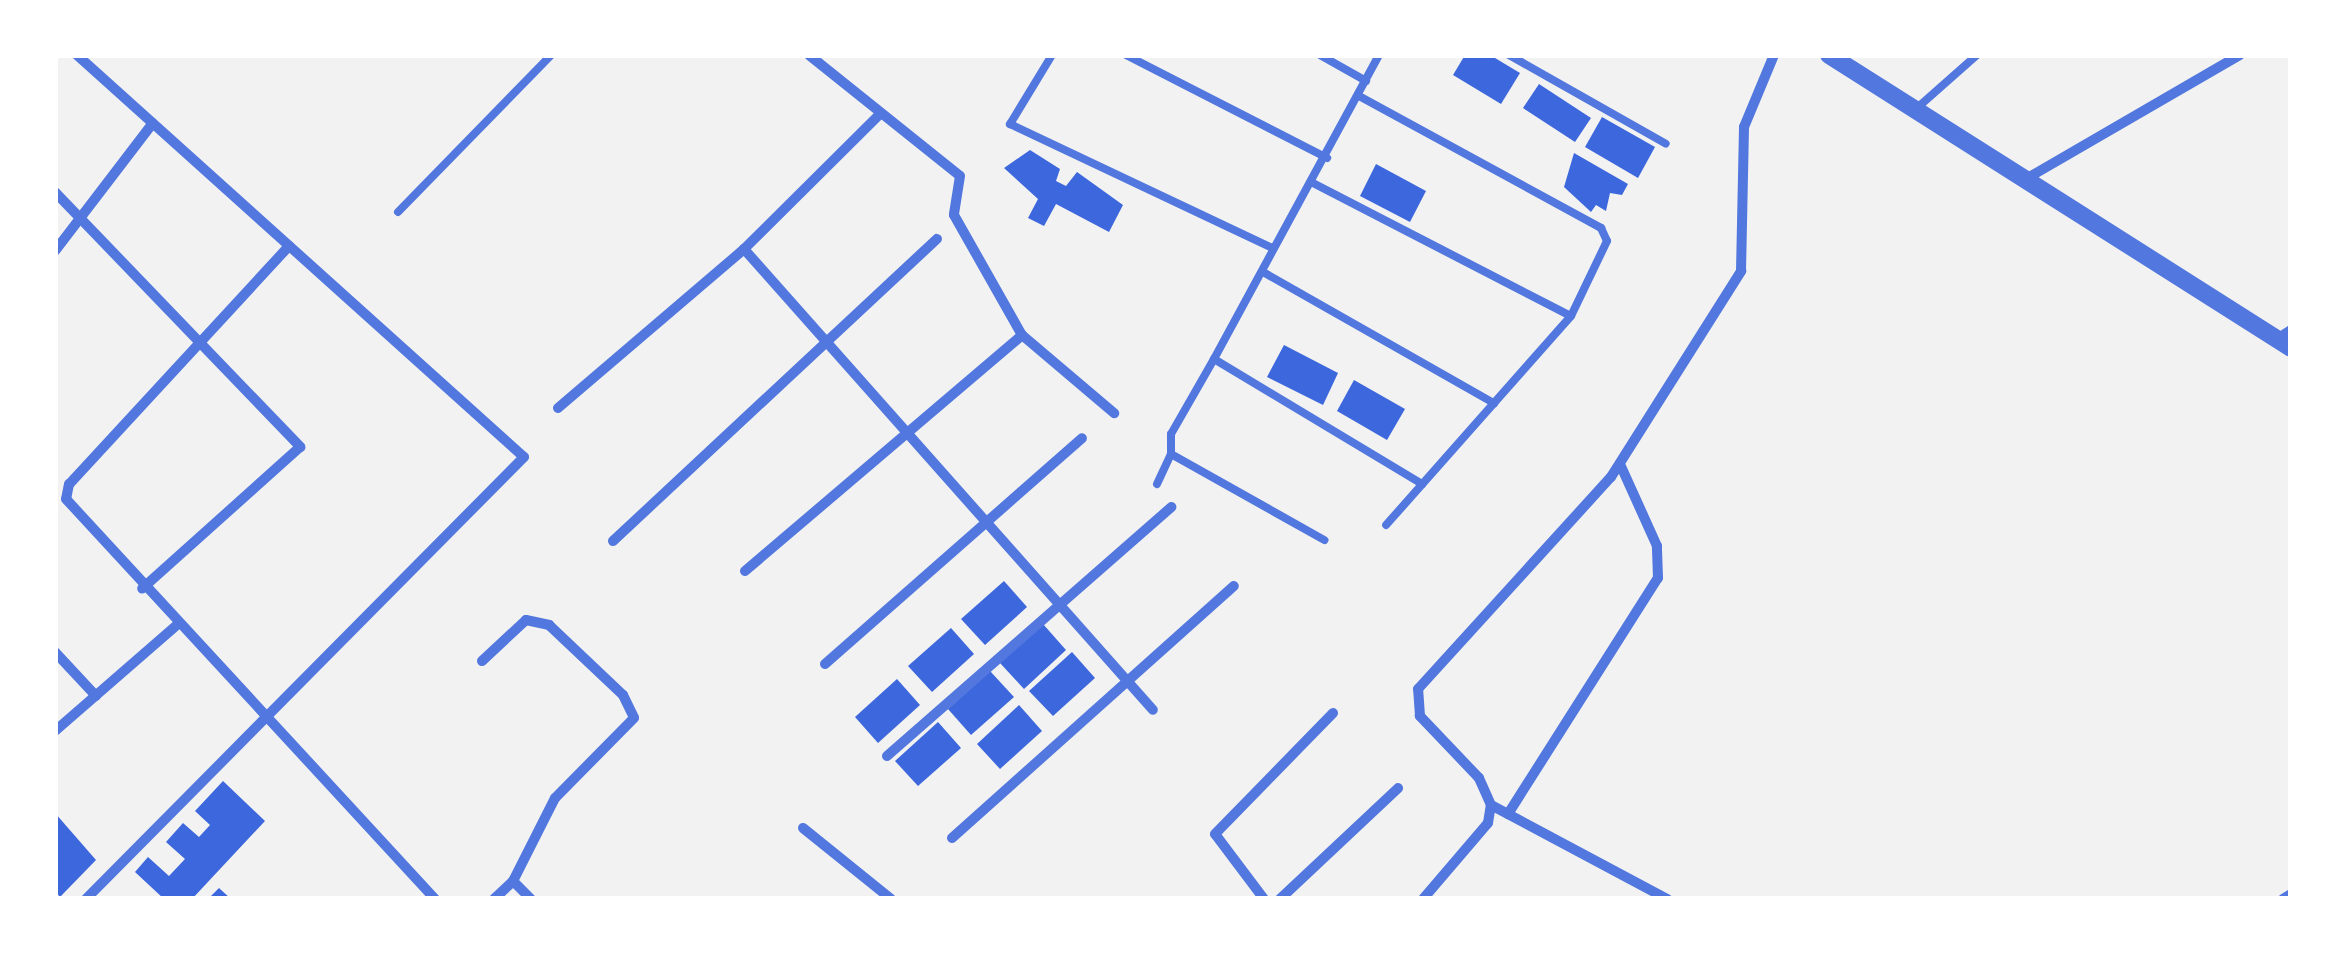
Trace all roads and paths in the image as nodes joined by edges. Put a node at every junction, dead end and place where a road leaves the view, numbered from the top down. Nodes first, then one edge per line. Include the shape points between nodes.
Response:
1 (78, 55) edge
2 (551, 55) edge
3 (809, 55) edge
4 (1052, 55) edge
5 (1126, 55) edge
6 (1320, 55) edge
7 (1380, 55) edge
8 (1509, 55) edge
9 (1774, 55) edge
10 (1829, 55) edge
11 (1978, 55) edge
12 (2239, 55) edge
13 (1366, 82) junction
14 (1358, 96) junction
15 (1917, 108) junction
16 (880, 114) junction
17 (152, 123) junction
18 (1666, 144) dead end
19 (1327, 158) junction
20 (2031, 176) junction
21 (1311, 182) junction
22 (55, 192) edge
23 (398, 212) dead end
24 (87, 220) junction
25 (937, 239) dead end
26 (289, 246) junction
27 (744, 248) junction
28 (1272, 248) junction
29 (55, 251) edge
30 (1263, 272) junction
31 (1570, 316) junction
32 (1022, 334) junction
33 (2286, 339) edge
34 (824, 343) junction
35 (205, 347) junction
36 (1214, 358) junction
37 (1494, 403) junction
38 (558, 408) dead end
39 (1114, 413) dead end
40 (905, 433) junction
41 (1082, 438) dead end
42 (1171, 454) junction
43 (1620, 464) junction
44 (1158, 484) dead end
45 (1422, 484) junction
46 (1171, 507) dead end
47 (986, 523) junction
48 (1386, 525) dead end
49 (1324, 540) dead end
50 (613, 541) dead end
51 (744, 570) dead end
52 (1234, 586) dead end
53 (142, 589) junction
54 (1060, 606) junction
55 (176, 626) junction
56 (55, 652) edge
57 (482, 661) dead end
58 (826, 664) dead end
59 (1126, 680) junction
60 (96, 696) junction
61 (1152, 710) dead end
62 (1333, 713) dead end
63 (266, 721) junction
64 (55, 731) edge
65 (886, 756) dead end
66 (1398, 788) dead end
67 (1491, 805) junction
68 (1508, 814) junction
69 (803, 828) dead end
70 (952, 838) dead end
71 (514, 881) junction
72 (2291, 894) edge
73 (86, 899) edge
74 (435, 899) edge
75 (494, 899) edge
76 (531, 899) edge
77 (891, 899) edge
78 (1264, 899) edge
79 (1280, 899) edge
80 (1423, 899) edge
81 (1667, 899) edge
82 (2282, 899) edge

1 - 17 street
2 - 23 lane
3 - 16 street
4 - 28 lane via 1010,124
5 - 19 lane
6 - 13 lane
7 - 13 lane
8 - 18 lane
9 - 43 street via 1744,127 1746,256
10 - 15 street
11 - 15 lane
12 - 20 street
13 - 14 lane
14 - 19 lane
14 - 31 lane via 1601,228 1605,252
15 - 20 street
16 - 27 street
16 - 32 street via 960,176 954,216
17 - 24 street
17 - 26 street
19 - 21 lane
20 - 33 street
21 - 28 lane
21 - 31 lane
22 - 24 street
24 - 29 street
24 - 35 street
25 - 34 street
26 - 35 street
26 - 63 street via 524,457
27 - 34 street
27 - 38 street
28 - 30 lane
30 - 36 lane
30 - 37 lane
31 - 37 lane
32 - 39 street
32 - 40 street
34 - 40 street
34 - 50 street
35 - 53 street via 69,484 70,514
35 - 53 street via 300,447
36 - 42 lane via 1171,434
36 - 45 lane
37 - 45 lane
40 - 47 street
40 - 51 street
41 - 47 street
42 - 44 lane
42 - 49 lane
43 - 67 street via 1414,699
43 - 68 street via 1657,546 1658,578
45 - 48 lane
46 - 54 street
47 - 54 street
47 - 58 street
52 - 59 street
53 - 55 street
54 - 59 street
54 - 65 street
55 - 60 street
55 - 63 street
56 - 60 street
57 - 71 street via 526,620 549,625 623,694 634,718 555,798
59 - 61 street
59 - 70 street
60 - 64 street
62 - 78 street via 1215,834
63 - 73 street
63 - 74 street
66 - 79 street
67 - 68 street
67 - 80 street via 1488,824
68 - 81 street
69 - 77 street
71 - 75 street
71 - 76 street
72 - 82 street

